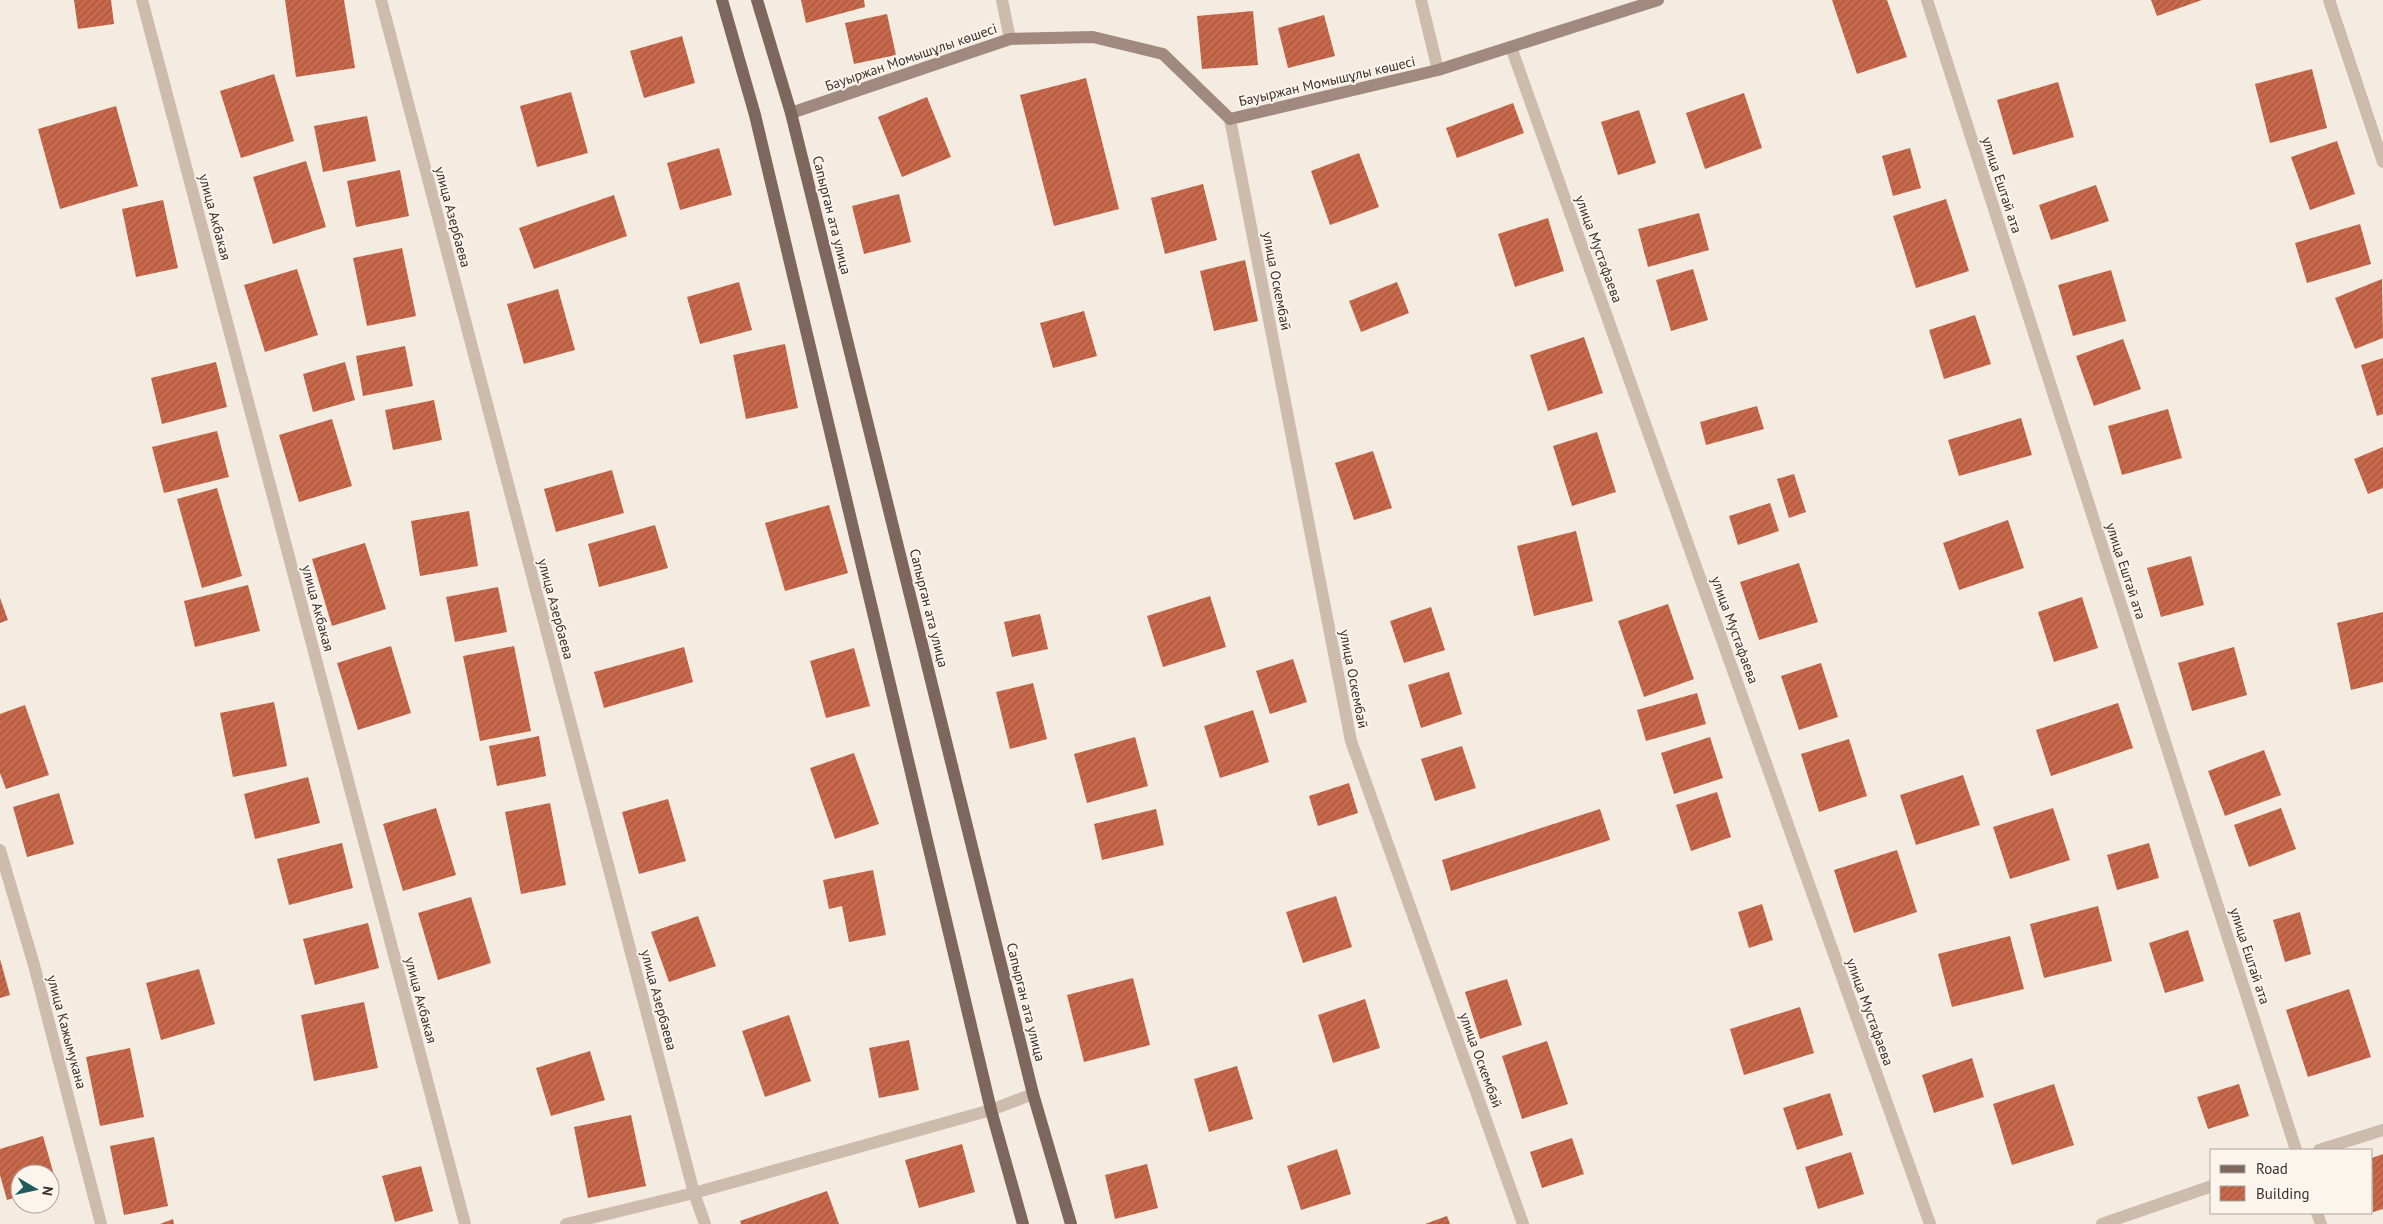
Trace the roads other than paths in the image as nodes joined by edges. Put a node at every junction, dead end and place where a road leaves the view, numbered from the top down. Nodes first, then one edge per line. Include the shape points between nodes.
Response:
1 (142, 0) edge
2 (381, 0) edge
3 (722, 0) edge
4 (757, 0) edge
5 (1002, 0) edge
6 (1421, 0) edge
7 (1658, 0) edge
8 (1927, 0) edge
9 (2329, 0) edge
10 (1010, 39) junction
11 (1511, 47) junction
12 (1438, 70) junction
13 (791, 113) junction
14 (1230, 119) junction
15 (2383, 162) edge
16 (0, 850) edge
17 (1033, 1094) junction
18 (991, 1110) junction
19 (2383, 1130) edge
20 (2296, 1149) edge
21 (2322, 1149) edge
22 (2210, 1187) edge
23 (694, 1193) junction
24 (101, 1224) edge
25 (465, 1224) edge
26 (566, 1224) edge
27 (705, 1224) edge
28 (1023, 1224) edge
29 (1071, 1224) edge
30 (1523, 1224) edge
31 (1930, 1224) edge
32 (2102, 1224) edge

1 - 25 street, улица Акбакая
2 - 23 street, улица Азербаева
3 - 18 main road via 757,124
4 - 13 main road, Сапырган ата улица
5 - 10 street
6 - 12 street
7 - 11 street, Бауыржан Момышұлы көшесі
8 - 20 street, улица Ештай ата
9 - 15 street
10 - 13 street, Бауыржан Момышұлы көшесі
10 - 14 street, Бауыржан Момышұлы көшесі via 1093,38 1163,54
11 - 12 street, Бауыржан Момышұлы көшесі
11 - 31 street, улица Мустафаева
12 - 14 street, Бауыржан Момышұлы көшесі
13 - 17 main road, Сапырган ата улица
14 - 30 street, улица Оскембай via 1351,741
16 - 24 street, улица Кажымукана via 34,965
17 - 18 street
17 - 29 main road, Сапырган ата улица
18 - 23 street
18 - 28 main road
19 - 21 street
22 - 32 street
23 - 26 street
23 - 27 street, улица Азербаева

